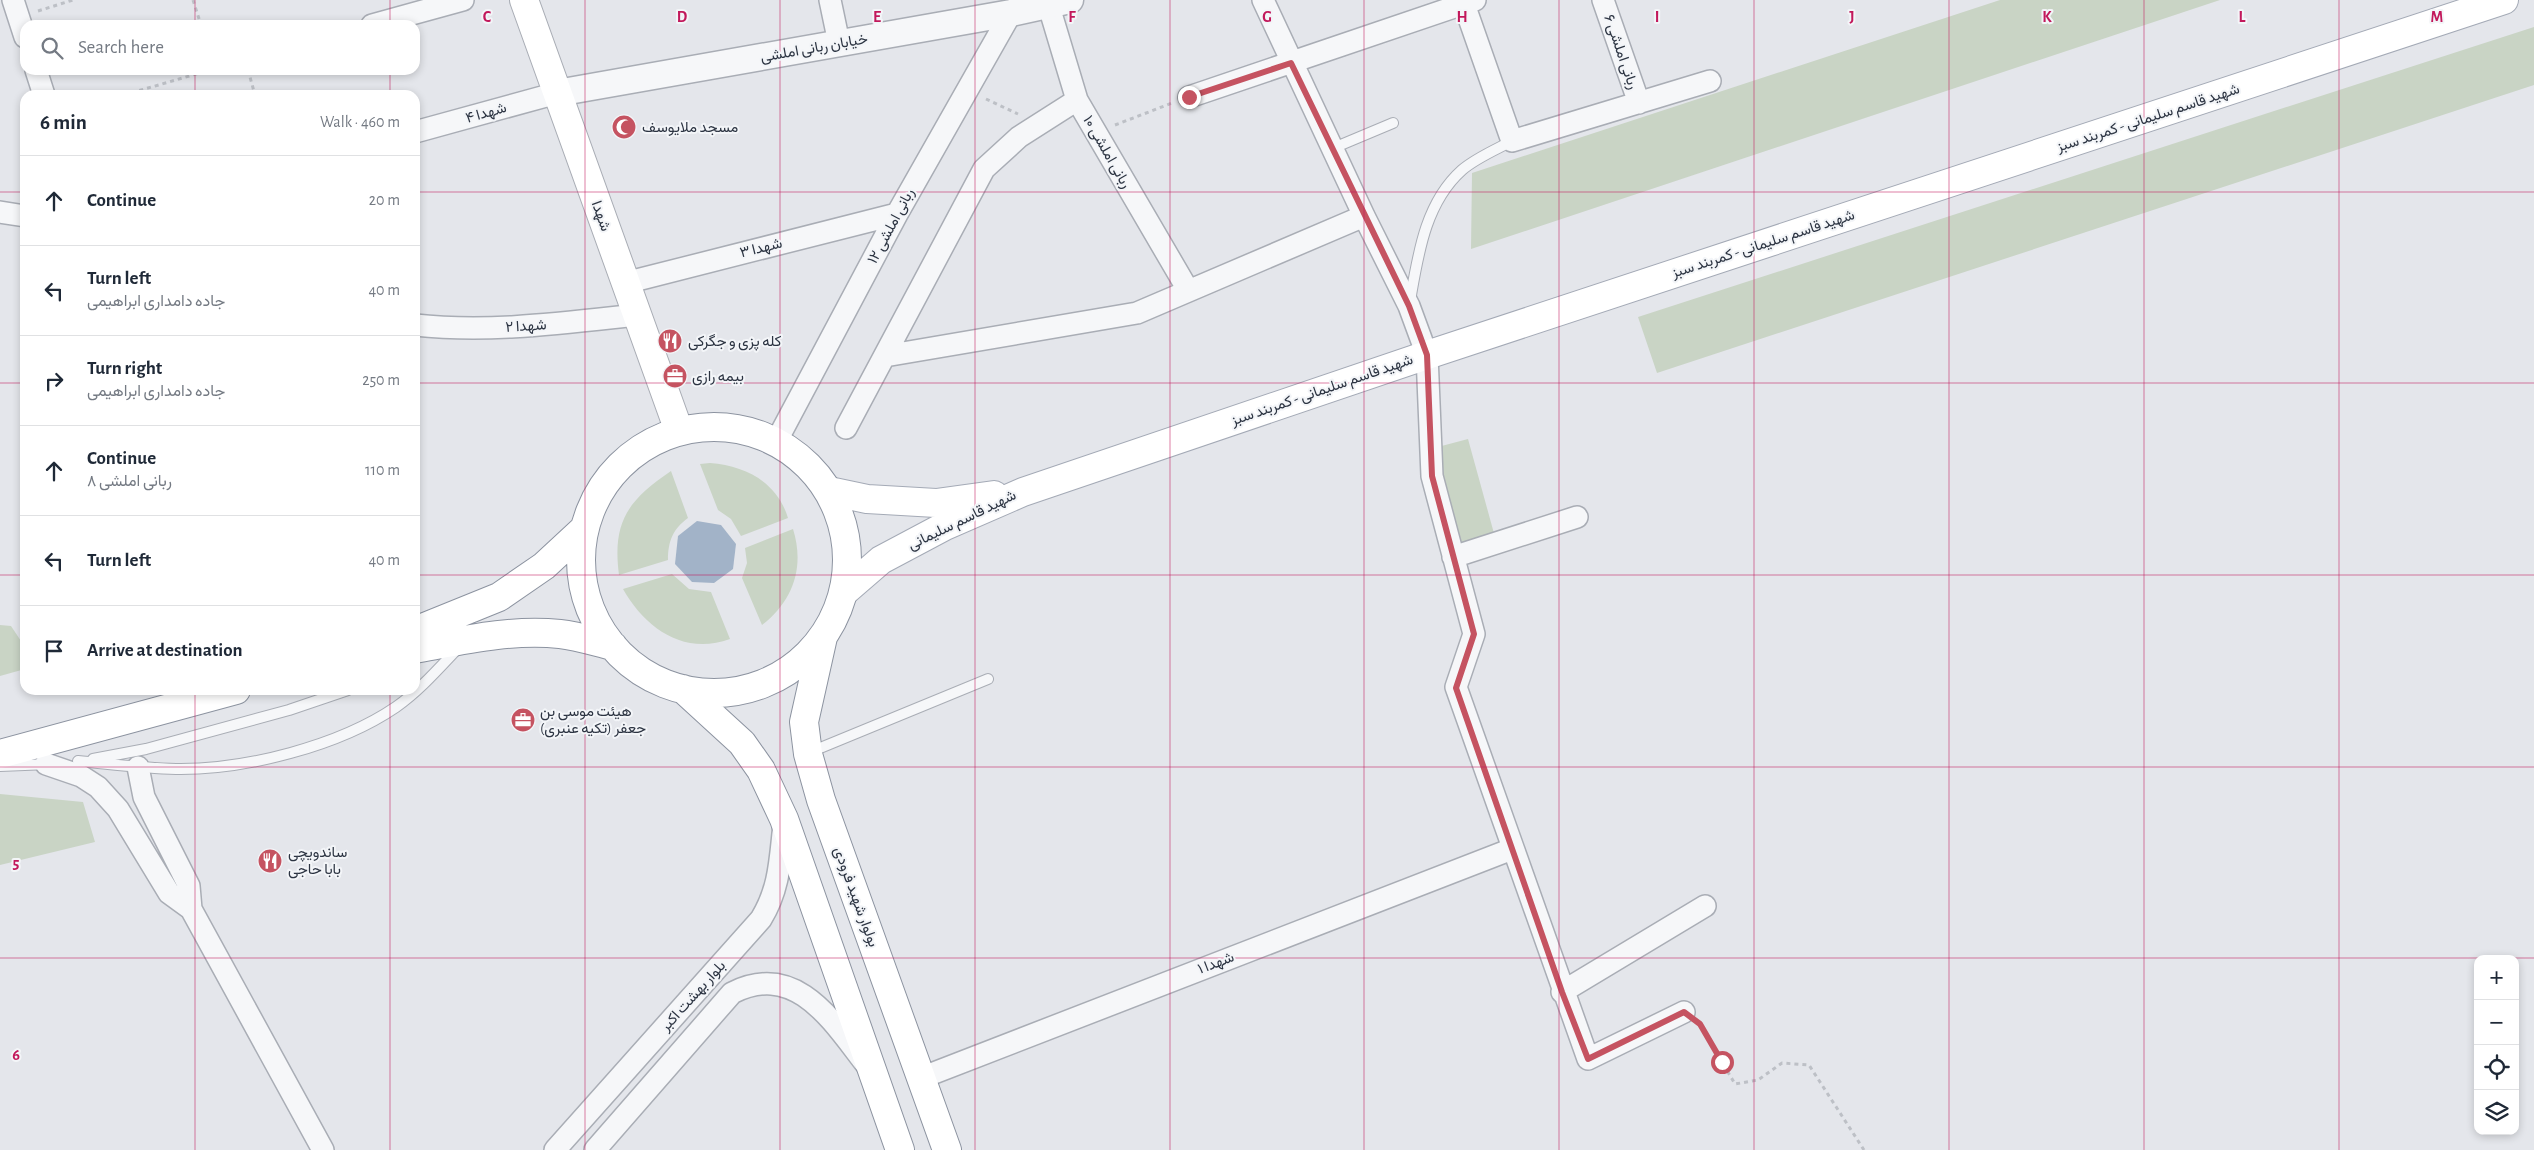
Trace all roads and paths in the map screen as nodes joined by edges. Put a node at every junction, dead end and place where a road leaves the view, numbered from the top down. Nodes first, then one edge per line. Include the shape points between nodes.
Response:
1 (73, 0) edge
2 (193, 0) edge
3 (463, 0) edge
4 (524, 0) edge
5 (830, 0) edge
6 (1262, 0) edge
7 (1603, 0) edge
8 (2504, 0) edge
9 (1055, 2) edge
10 (1470, 2) edge
11 (16, 8) edge
12 (1011, 13) junction
13 (199, 20) edge
14 (390, 20) edge
15 (20, 21) edge
16 (839, 43) junction
17 (1291, 63) junction
18 (38, 75) edge
19 (193, 75) edge
20 (249, 75) edge
21 (1710, 81) dead end
22 (42, 90) edge
23 (141, 90) edge
24 (254, 90) edge
25 (967, 90) junction
26 (557, 93) junction
27 (1189, 97) joint
28 (1077, 100) junction
29 (1639, 103) junction
30 (1393, 123) dead end
31 (1039, 124) junction
32 (420, 131) edge
33 (1096, 132) junction
34 (1512, 141) junction
35 (1332, 149) junction
36 (0, 212) edge
37 (897, 214) junction
38 (20, 215) edge
39 (1364, 216) junction
40 (625, 283) junction
41 (1188, 290) junction
42 (1409, 306) junction
43 (637, 315) junction
44 (420, 326) edge
45 (1427, 355) junction
46 (885, 356) junction
47 (846, 428) dead end
48 (679, 432) junction
49 (776, 442) junction
50 (828, 491) junction
51 (1023, 492) junction
52 (1577, 517) dead end
53 (584, 528) junction
54 (1454, 557) junction
55 (844, 592) junction
56 (420, 629) edge
57 (823, 638) junction
58 (466, 639) junction
59 (613, 646) junction
60 (420, 648) edge
61 (988, 679) dead end
62 (420, 687) edge
63 (683, 689) junction
64 (215, 695) edge
65 (333, 695) edge
66 (410, 695) edge
67 (0, 754) edge
68 (808, 754) junction
69 (78, 761) junction
70 (46, 764) junction
71 (0, 766) edge
72 (138, 767) junction
73 (784, 819) junction
74 (1512, 849) junction
75 (1705, 906) dead end
76 (191, 909) junction
77 (1562, 992) junction
78 (1684, 1012) joint
79 (873, 1073) junction
80 (921, 1078) junction
81 (323, 1150) edge
82 (555, 1150) edge
83 (595, 1150) edge
84 (900, 1150) edge
85 (946, 1150) edge
86 (1864, 1150) edge

1 - 11 path
2 - 13 path
3 - 14 street
4 - 26 main road, شهدا
5 - 16 street
6 - 17 street
7 - 29 street, ربانی املشی ۶
8 - 45 main road, شهید قاسم سلیمانی - کمربند سبز
9 - 12 street, خیابان ربانی املشی
9 - 28 street, ربانی املشی ۱۰
10 - 17 street
10 - 34 street
11 - 15 street
12 - 16 street, خیابان ربانی املشی
12 - 25 street, ربانی املشی ۱۲
16 - 26 street, خیابان ربانی املشی
17 - 27 street
17 - 35 street
18 - 22 street
19 - 23 path
20 - 24 path
21 - 29 street
25 - 31 path
25 - 37 street, ربانی املشی ۱۲
26 - 32 street, شهدا ۴
26 - 40 main road, شهدا
27 - 33 path
28 - 31 street
28 - 33 street, ربانی املشی ۱۰
29 - 34 street
30 - 35 lane
31 - 46 street via 1019,137 984,169
33 - 41 street, ربانی املشی ۱۰
34 - 42 lane via 1461,170 1438,201 1420,246
35 - 39 street
36 - 38 street
37 - 40 street, شهدا ۳
37 - 49 street, ربانی املشی ۱۲
39 - 41 street
39 - 42 street
40 - 43 main road, شهدا
41 - 46 street via 1137,313
42 - 45 street
43 - 44 street, شهدا ۲ via 520,327 455,329
43 - 48 main road, شهدا
45 - 51 main road, شهید قاسم سلیمانی - کمربند سبز
45 - 54 street via 1432,476
46 - 47 street
48 - 49 main road via 712,426 745,430
48 - 53 main road via 647,445 619,467 598,495
49 - 50 main road via 806,462
50 - 51 main road, شهید قاسم سلیمانی via 868,500 936,503
50 - 55 main road via 843,522 848,557
51 - 55 main road, شهید قاسم سلیمانی via 945,526 881,560
52 - 54 street
53 - 56 main road via 544,566 499,597
53 - 59 main road via 581,559 584,591 595,620
54 - 74 street via 1474,634 1456,688
55 - 57 main road via 836,616
57 - 63 main road via 795,665 761,684 723,692
57 - 68 main road, بولوار شهید فرودی via 804,722
58 - 59 main road via 524,632 562,634
58 - 60 main road
58 - 62 lane
59 - 63 main road via 645,673
61 - 68 lane
63 - 73 main road via 742,743 761,770
64 - 67 main road
65 - 69 lane via 146,749
66 - 72 lane via 366,726 300,750 222,766
68 - 80 main road, بولوار شهید فرودی via 821,800
69 - 70 lane
69 - 72 lane
70 - 71 lane
70 - 76 street via 81,776 98,787 118,809 169,893
72 - 76 street via 144,797 189,886
73 - 79 main road
73 - 82 street, بلوار بهشت اکبر via 777,884 761,919
74 - 77 street
74 - 80 street, شهدا ۱
75 - 77 street
76 - 81 street
77 - 78 street via 1588,1059
78 - 86 path via 1700,1024 1735,1084 1758,1080 1782,1063 1809,1065
79 - 83 street, بلوار بهشت اکبر via 826,1012 800,992 769,982 748,984 732,992
79 - 84 main road
80 - 85 main road, بولوار شهید فرودی

